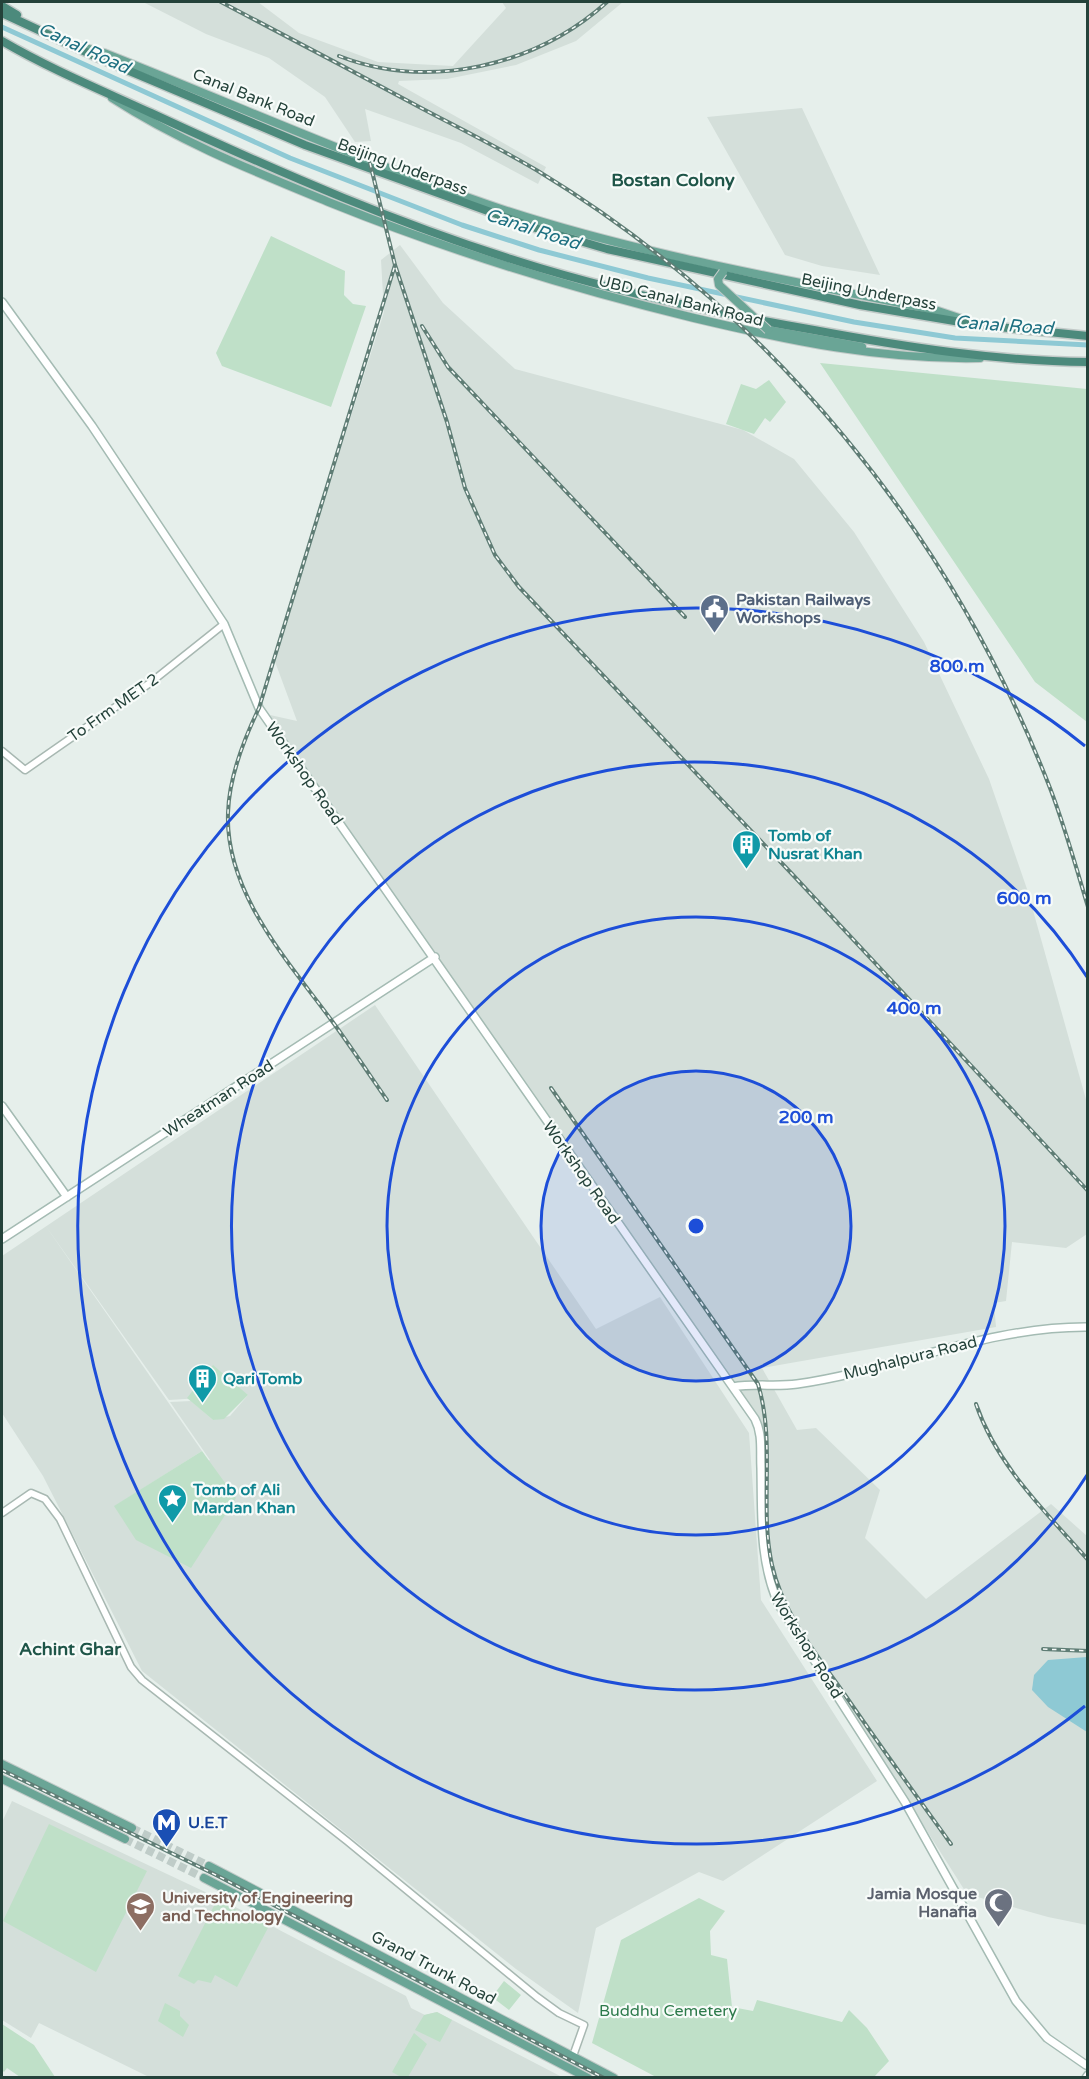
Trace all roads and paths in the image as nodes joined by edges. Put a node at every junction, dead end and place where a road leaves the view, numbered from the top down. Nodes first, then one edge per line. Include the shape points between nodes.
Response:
1 (2, 6) edge
2 (2, 13) edge
3 (39, 28) junction
4 (2, 41) edge
5 (78, 46) junction
6 (2, 49) edge
7 (41, 63) junction
8 (105, 94) junction
9 (725, 271) junction
10 (2, 302) edge
11 (978, 325) junction
12 (1088, 336) edge
13 (875, 353) junction
14 (999, 358) junction
15 (1088, 362) edge
16 (224, 624) junction
17 (2, 751) edge
18 (435, 957) junction
19 (2, 1106) edge
20 (67, 1197) junction
21 (2, 1239) edge
22 (1088, 1327) edge
23 (733, 1387) junction
24 (2, 1513) edge
25 (2, 1764) edge
26 (2, 1779) edge
27 (132, 1828) tunnel mouth
28 (125, 1839) tunnel mouth
29 (209, 1866) tunnel mouth
30 (204, 1878) tunnel mouth
31 (316, 1920) junction
32 (309, 1931) junction
33 (573, 2056) junction
34 (1086, 2065) dead end
35 (588, 2078) edge
36 (614, 2078) edge

1 - 3 highway
2 - 3 highway, Canal Bank Road
3 - 5 highway, Canal Bank Road
4 - 7 highway
5 - 9 main road, Canal Bank Road via 104,52 500,208
5 - 11 highway, Beijing Underpass via 305,145 532,227 607,249 801,293
6 - 7 highway
7 - 8 highway
8 - 13 main road, UBD Canal Bank Road via 161,129 259,173 485,261 577,289 798,343
8 - 14 highway via 351,201 542,269 712,312
9 - 11 main road via 938,311
9 - 13 main road, bridge via 719,285 768,330 860,346
10 - 16 main road, Workshop Road via 92,426
11 - 12 highway, Beijing Underpass
13 - 14 main road, UBD Canal Bank Road
14 - 15 highway
16 - 17 street, To Frm MET 2 via 25,770
16 - 18 main road, Workshop Road via 259,708
18 - 20 main road, Wheatman Road
18 - 23 main road, Workshop Road
19 - 20 main road
20 - 21 main road, Wheatman Road
22 - 23 main road, Mughalpura Road via 1053,1327 999,1335 796,1384
23 - 34 main road, Workshop Road via 760,1431 763,1542 767,1571 779,1605 905,1802 1016,2001 1047,2038
24 - 33 street via 31,1493 45,1498 60,1519 136,1674 537,1997 584,2025
25 - 27 main road
26 - 28 main road
29 - 31 main road, Grand Trunk Road
30 - 32 main road, Grand Trunk Road
31 - 32 main road
31 - 33 main road, Grand Trunk Road
32 - 35 main road, Grand Trunk Road
33 - 36 main road, Grand Trunk Road

